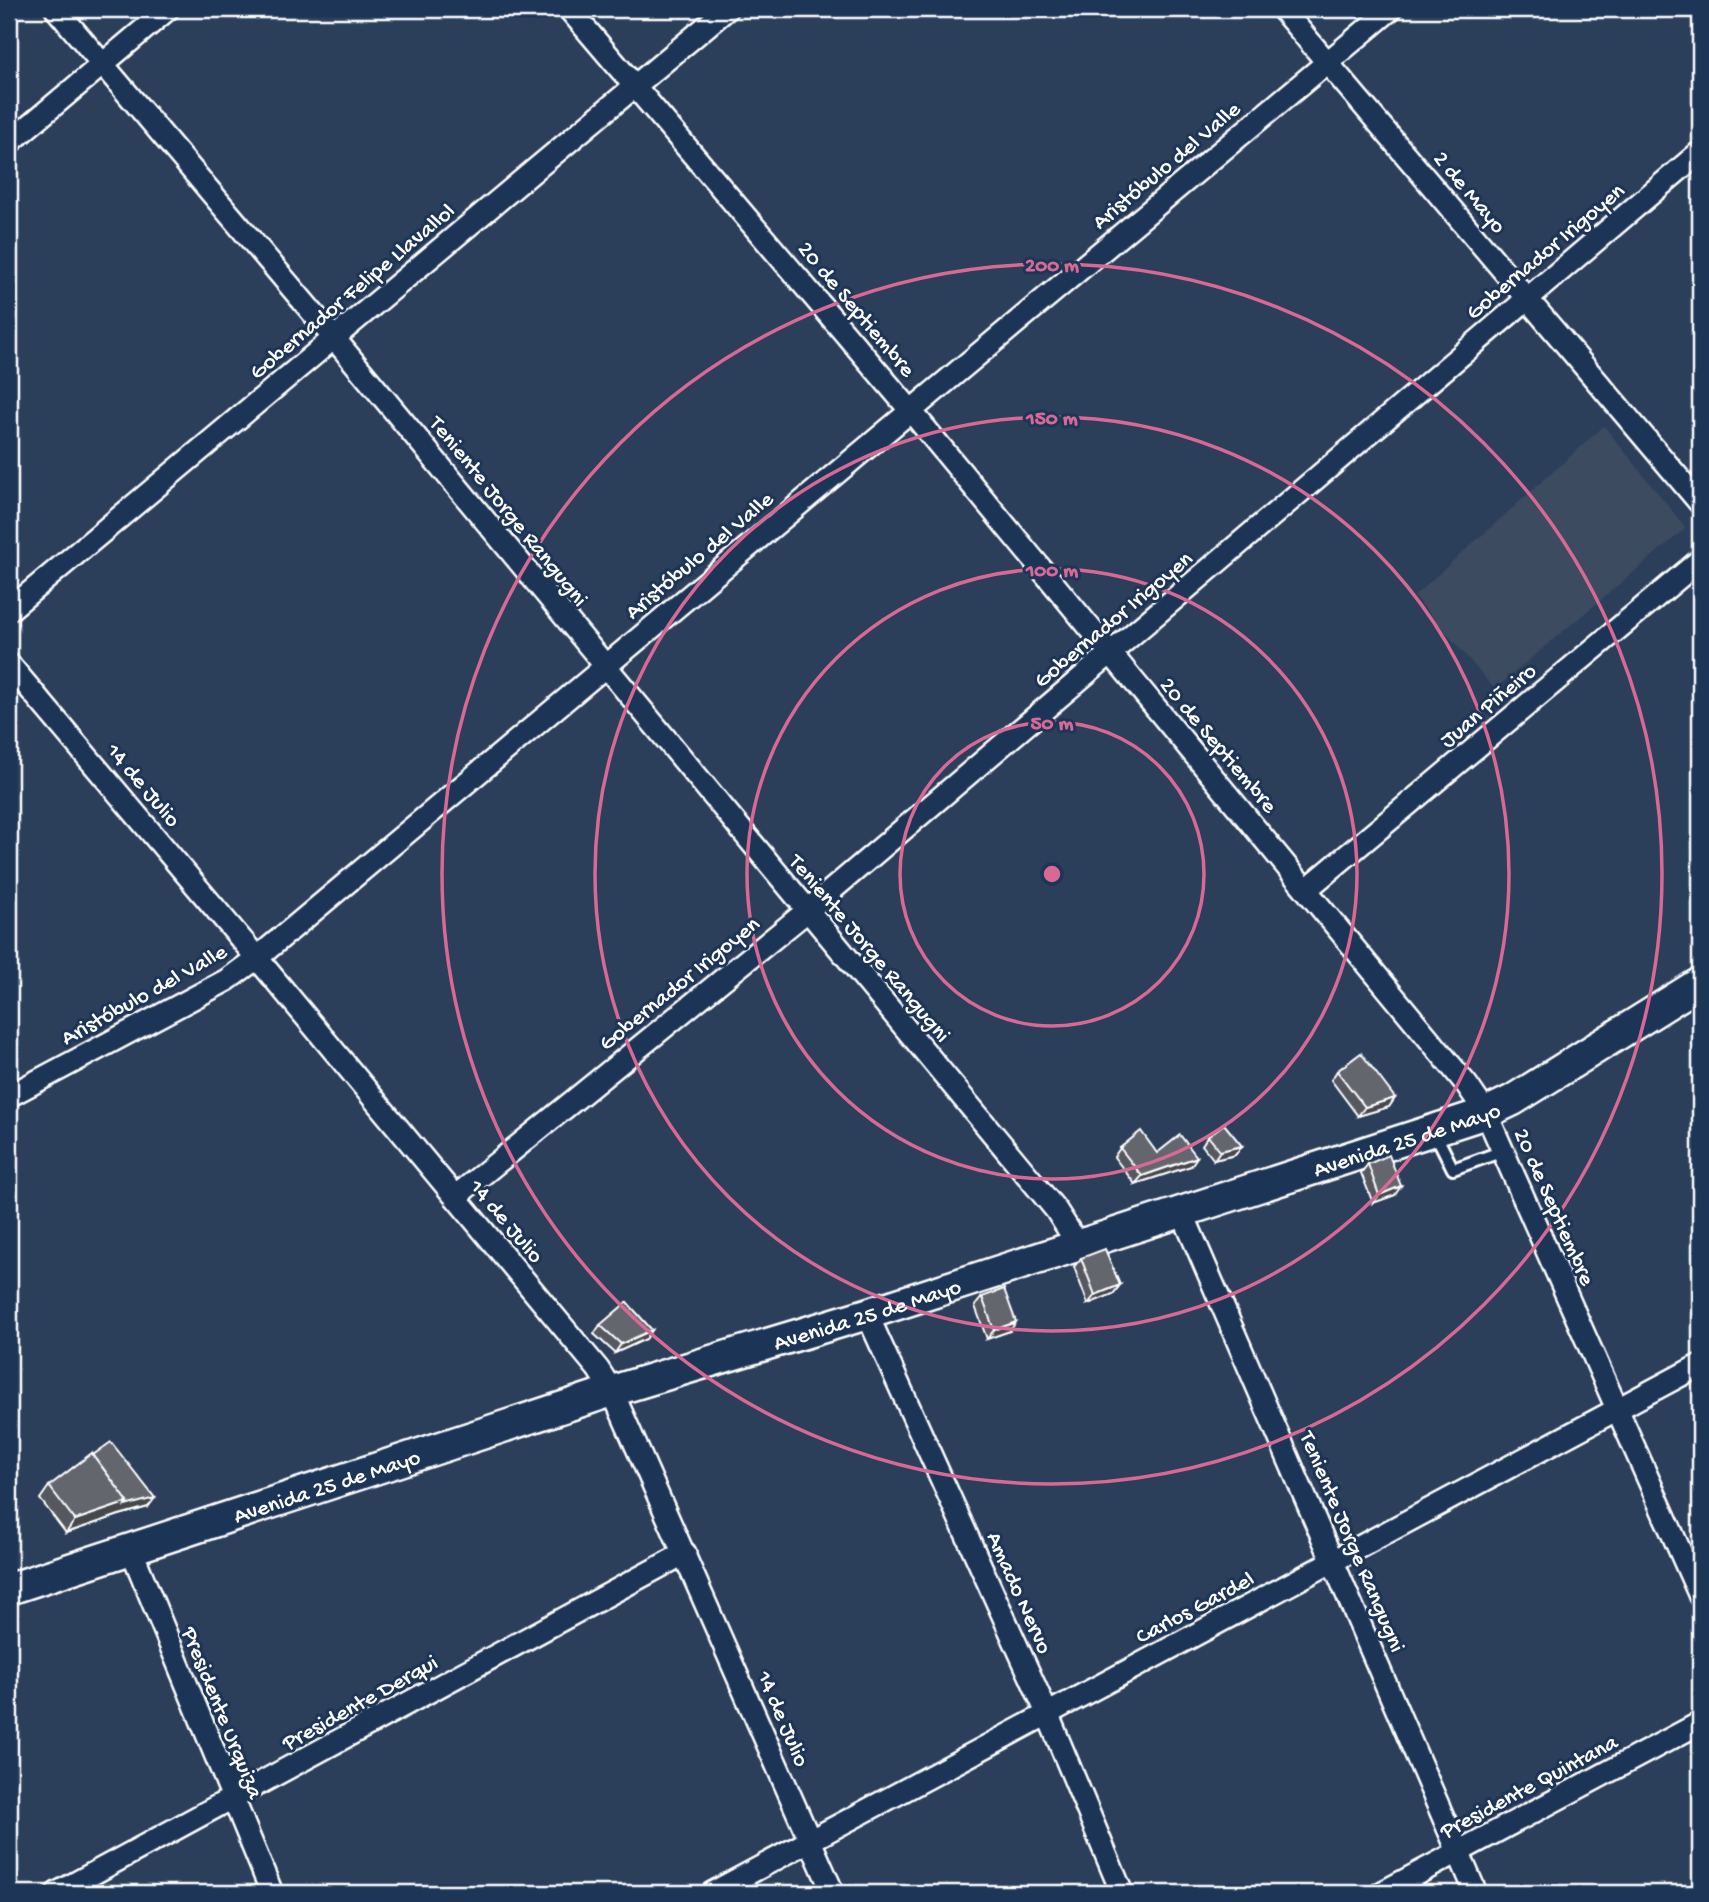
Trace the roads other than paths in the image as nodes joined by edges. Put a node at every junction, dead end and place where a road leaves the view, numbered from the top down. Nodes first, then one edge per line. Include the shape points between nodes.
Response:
1 (56, 9) edge
2 (168, 9) edge
3 (569, 9) edge
4 (727, 9) edge
5 (1282, 9) edge
6 (1391, 9) edge
7 (1327, 62) junction
8 (102, 65) junction
9 (635, 87) junction
10 (9, 142) edge
11 (1700, 152) edge
12 (1528, 299) junction
13 (334, 338) junction
14 (911, 411) junction
15 (1700, 503) edge
16 (1700, 560) edge
17 (9, 610) edge
18 (1110, 653) junction
19 (9, 664) edge
20 (604, 666) junction
21 (1307, 889) junction
22 (807, 911) junction
23 (257, 958) junction
24 (1700, 983) edge
25 (9, 1096) edge
26 (1486, 1113) junction
27 (1434, 1131) junction
28 (1503, 1152) junction
29 (455, 1197) junction
30 (1181, 1210) junction
31 (1077, 1243) junction
32 (867, 1314) junction
33 (1700, 1365) edge
34 (612, 1391) junction
35 (1617, 1409) junction
36 (131, 1549) junction
37 (685, 1553) junction
38 (1335, 1561) junction
39 (9, 1589) edge
40 (1700, 1596) edge
41 (1047, 1713) junction
42 (1700, 1723) edge
43 (232, 1800) junction
44 (809, 1840) junction
45 (1458, 1852) junction
46 (57, 1893) edge
47 (272, 1893) edge
48 (712, 1893) edge
49 (832, 1893) edge
50 (1122, 1893) edge
51 (1381, 1893) edge
52 (1476, 1893) edge

1 - 8 street, Teniente Jorge Rangugni
2 - 8 street
3 - 9 street, 20 de Septiembre
4 - 9 street, Gobernador Felipe Llavallol
5 - 7 street, 2 de Mayo
6 - 7 street, Aristóbulo del Valle
7 - 12 street, 2 de Mayo
7 - 14 street, Aristóbulo del Valle
8 - 10 street
8 - 13 street, Teniente Jorge Rangugni
9 - 13 street, Gobernador Felipe Llavallol
9 - 14 street, 20 de Septiembre
11 - 12 street, Gobernador Irigoyen
12 - 15 street, 2 de Mayo
12 - 18 street, Gobernador Irigoyen
13 - 17 street, Gobernador Felipe Llavallol
13 - 20 street, Teniente Jorge Rangugni
14 - 18 street, 20 de Septiembre
14 - 20 street, Aristóbulo del Valle
16 - 21 street, Juan Piñeiro
18 - 21 street, 20 de Septiembre
18 - 22 street, Gobernador Irigoyen
19 - 23 street, 14 de Julio
20 - 22 street, Teniente Jorge Rangugni
20 - 23 street, Aristóbulo del Valle
21 - 26 street, 20 de Septiembre
22 - 29 street, Gobernador Irigoyen
22 - 31 street, Teniente Jorge Rangugni via 1056,1210
23 - 25 street, Aristóbulo del Valle via 227,980
23 - 29 street, 14 de Julio
24 - 26 main road, Avenida 25 de Mayo
26 - 27 main road, Avenida 25 de Mayo
26 - 28 street, 20 de Septiembre
27 - 28 lane via 1453,1169
27 - 30 main road, Avenida 25 de Mayo
28 - 35 street, 20 de Septiembre
29 - 34 street, 14 de Julio
30 - 31 main road, Avenida 25 de Mayo
30 - 38 street, Teniente Jorge Rangugni
31 - 32 main road, Avenida 25 de Mayo
32 - 34 main road, Avenida 25 de Mayo
32 - 41 street, Amado Nervo
33 - 35 street, Carlos Gardel
34 - 36 main road, Avenida 25 de Mayo
34 - 37 street, 14 de Julio
35 - 38 street, Carlos Gardel
35 - 40 street, 20 de Septiembre
36 - 39 main road, Avenida 25 de Mayo
36 - 43 street, Presidente Urquiza
37 - 43 street, Presidente Derqui
37 - 44 street, 14 de Julio
38 - 41 street, Carlos Gardel
38 - 45 street, Teniente Jorge Rangugni
41 - 44 street, Carlos Gardel
41 - 50 street, Amado Nervo
42 - 45 street, Presidente Quintana
43 - 46 street, Presidente Derqui
43 - 47 street, Presidente Urquiza
44 - 48 street, Carlos Gardel
44 - 49 street, 14 de Julio
45 - 51 street, Presidente Quintana
45 - 52 street, Teniente Jorge Rangugni

